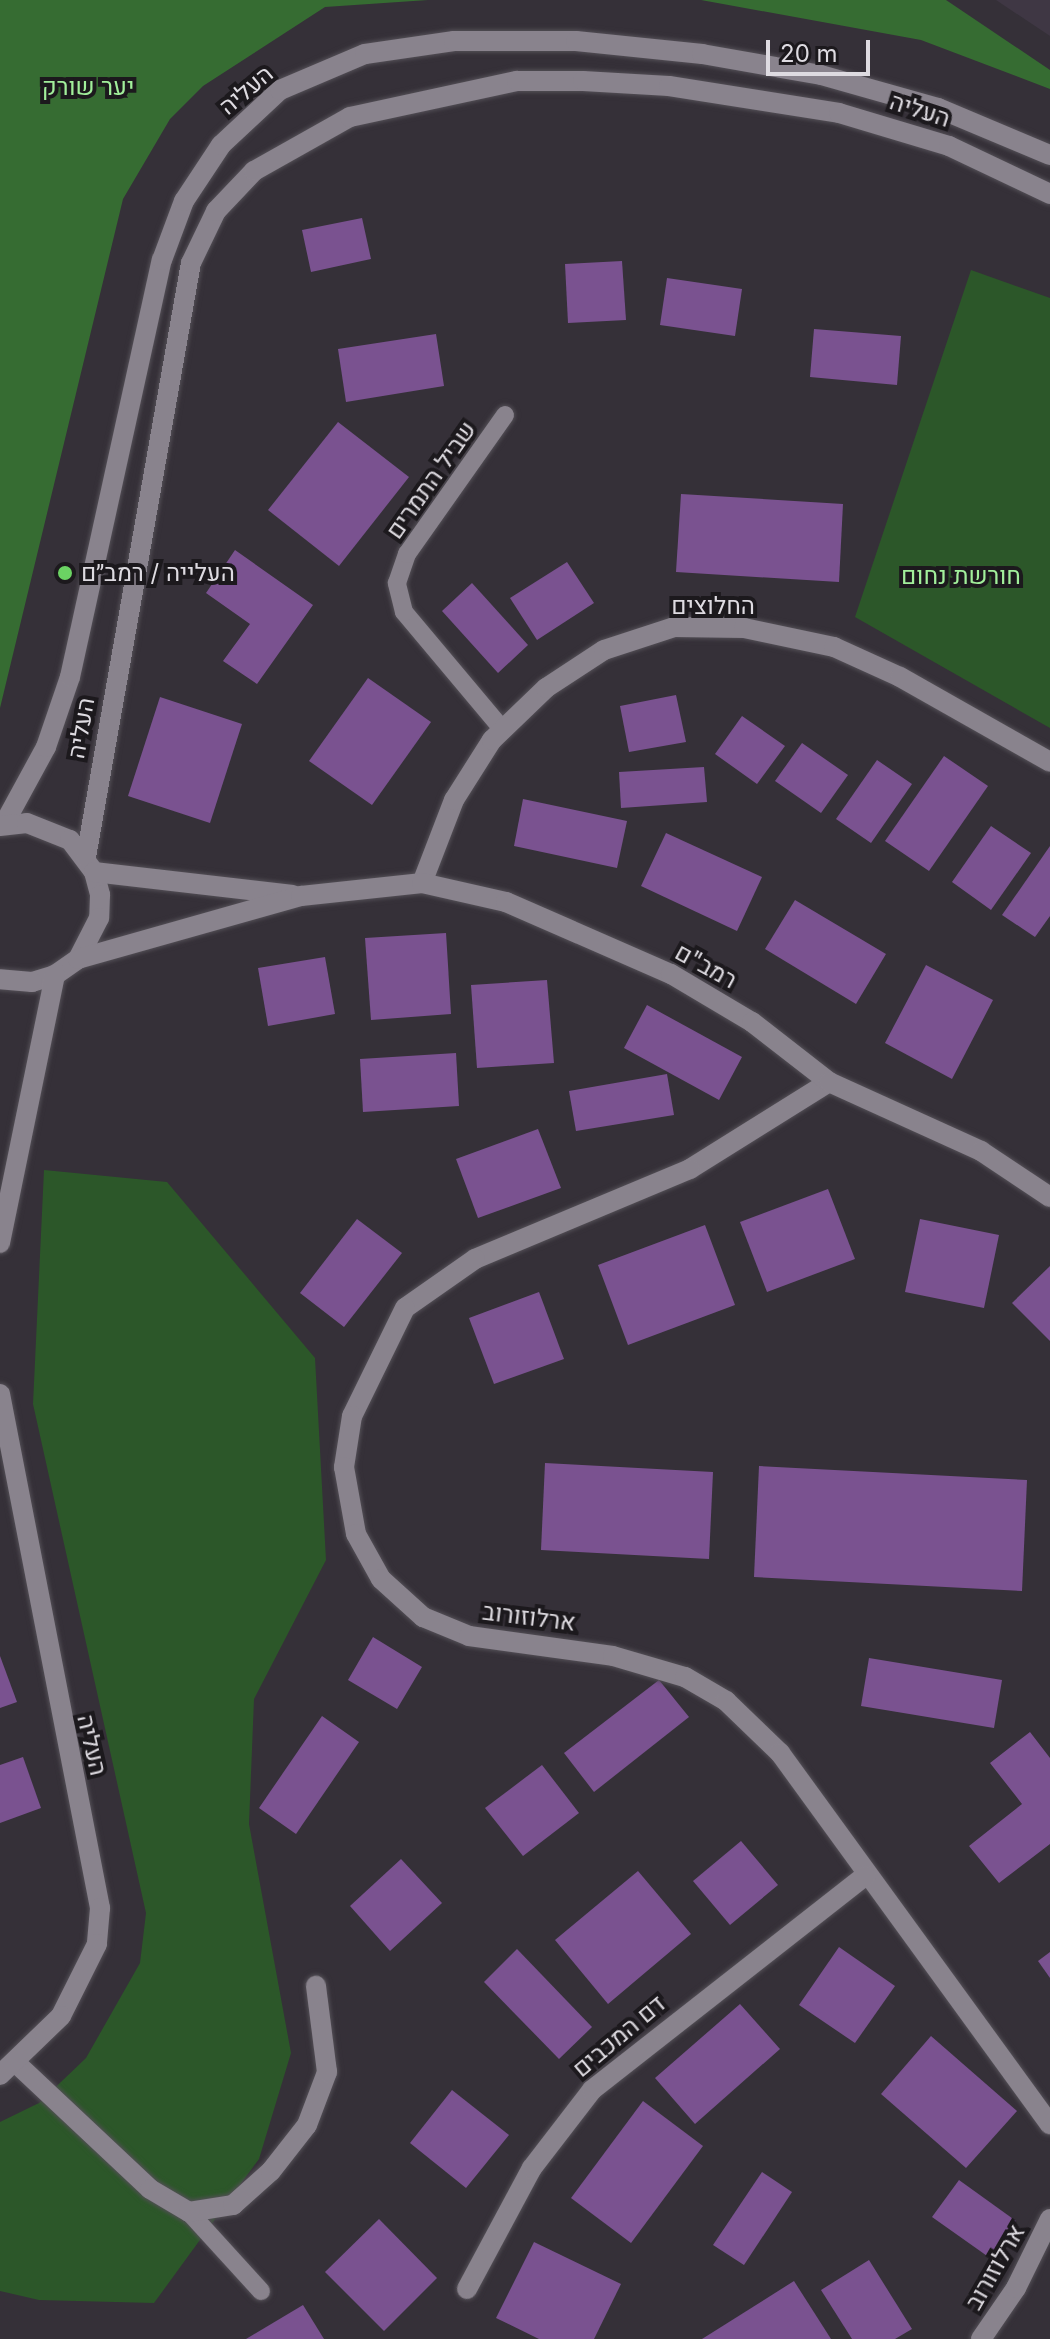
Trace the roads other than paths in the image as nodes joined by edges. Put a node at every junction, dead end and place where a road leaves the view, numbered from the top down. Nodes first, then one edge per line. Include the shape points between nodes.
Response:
1 (1050, 155) edge
2 (1050, 194) edge
3 (505, 415) dead end
4 (503, 730) junction
5 (1050, 762) edge
6 (2, 825) edge
7 (90, 864) junction
8 (422, 883) junction
9 (301, 896) junction
10 (78, 959) junction
11 (55, 975) junction
12 (0, 979) edge
13 (829, 1082) junction
14 (1050, 1197) edge
15 (0, 1243) edge
16 (0, 1394) edge
17 (5, 1454) edge
18 (865, 1876) junction
19 (316, 1986) dead end
20 (8, 2069) edge
21 (1050, 2124) edge
22 (189, 2212) junction
23 (1050, 2219) edge
24 (467, 2289) dead end
25 (261, 2291) dead end
26 (981, 2339) edge

1 - 6 street, העליה via 938,108 821,75 702,54 576,41 454,41 365,54 280,90 221,145 184,201 162,260 70,677 46,747
2 - 7 street, העליה via 949,146 839,113 669,86 583,81 517,81 350,117 254,171 216,211 191,263
3 - 4 lane, שביל התמרים via 407,554 397,583 404,612
4 - 5 street, החלוצים via 546,688 604,650 674,627 744,628 834,647 900,677
4 - 8 street, החלוצים via 454,800
6 - 7 street via 50,828
7 - 9 street, רמב"ם
7 - 10 street, העליה via 99,918
8 - 9 street, רמב"ם
8 - 13 street, רמב"ם via 506,902 671,974 752,1022
9 - 10 street, רמב"ם
10 - 11 street
11 - 12 street via 32,982
11 - 15 street
13 - 14 street, רמב"ם via 981,1151
13 - 18 street, ארלוזורוב via 690,1169 475,1259 405,1308 352,1416 344,1467 356,1534 381,1579 423,1617 469,1636 613,1656 699,1685 726,1701 780,1753
16 - 17 street, העליה
17 - 20 street, העליה via 100,1908 97,1944 81,1981 61,2016
18 - 21 street, ארלוזורוב
18 - 24 street, דם המכבים via 592,2090 532,2168
19 - 22 street via 327,2072 307,2125 271,2171 233,2205
20 - 22 street via 150,2189
22 - 25 lane
23 - 26 street, ארלוזורוב via 1016,2288

